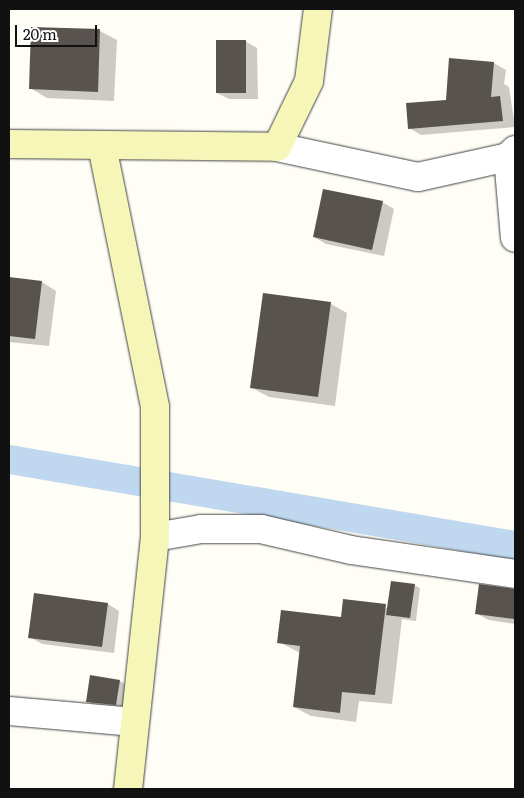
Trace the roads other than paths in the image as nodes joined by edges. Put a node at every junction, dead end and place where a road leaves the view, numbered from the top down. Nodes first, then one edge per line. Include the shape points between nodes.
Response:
1 (318, 9) edge
2 (9, 144) edge
3 (102, 146) junction
4 (277, 147) junction
5 (512, 154) edge
6 (515, 238) edge
7 (154, 526) junction
8 (515, 574) edge
9 (9, 712) edge
10 (135, 722) junction
11 (128, 789) edge

1 - 4 main road via 309,81
2 - 3 main road
3 - 4 main road
3 - 7 main road via 154,407
4 - 5 street via 418,177
5 - 6 street
7 - 8 street via 261,529 351,550
7 - 10 main road
9 - 10 street
10 - 11 main road

